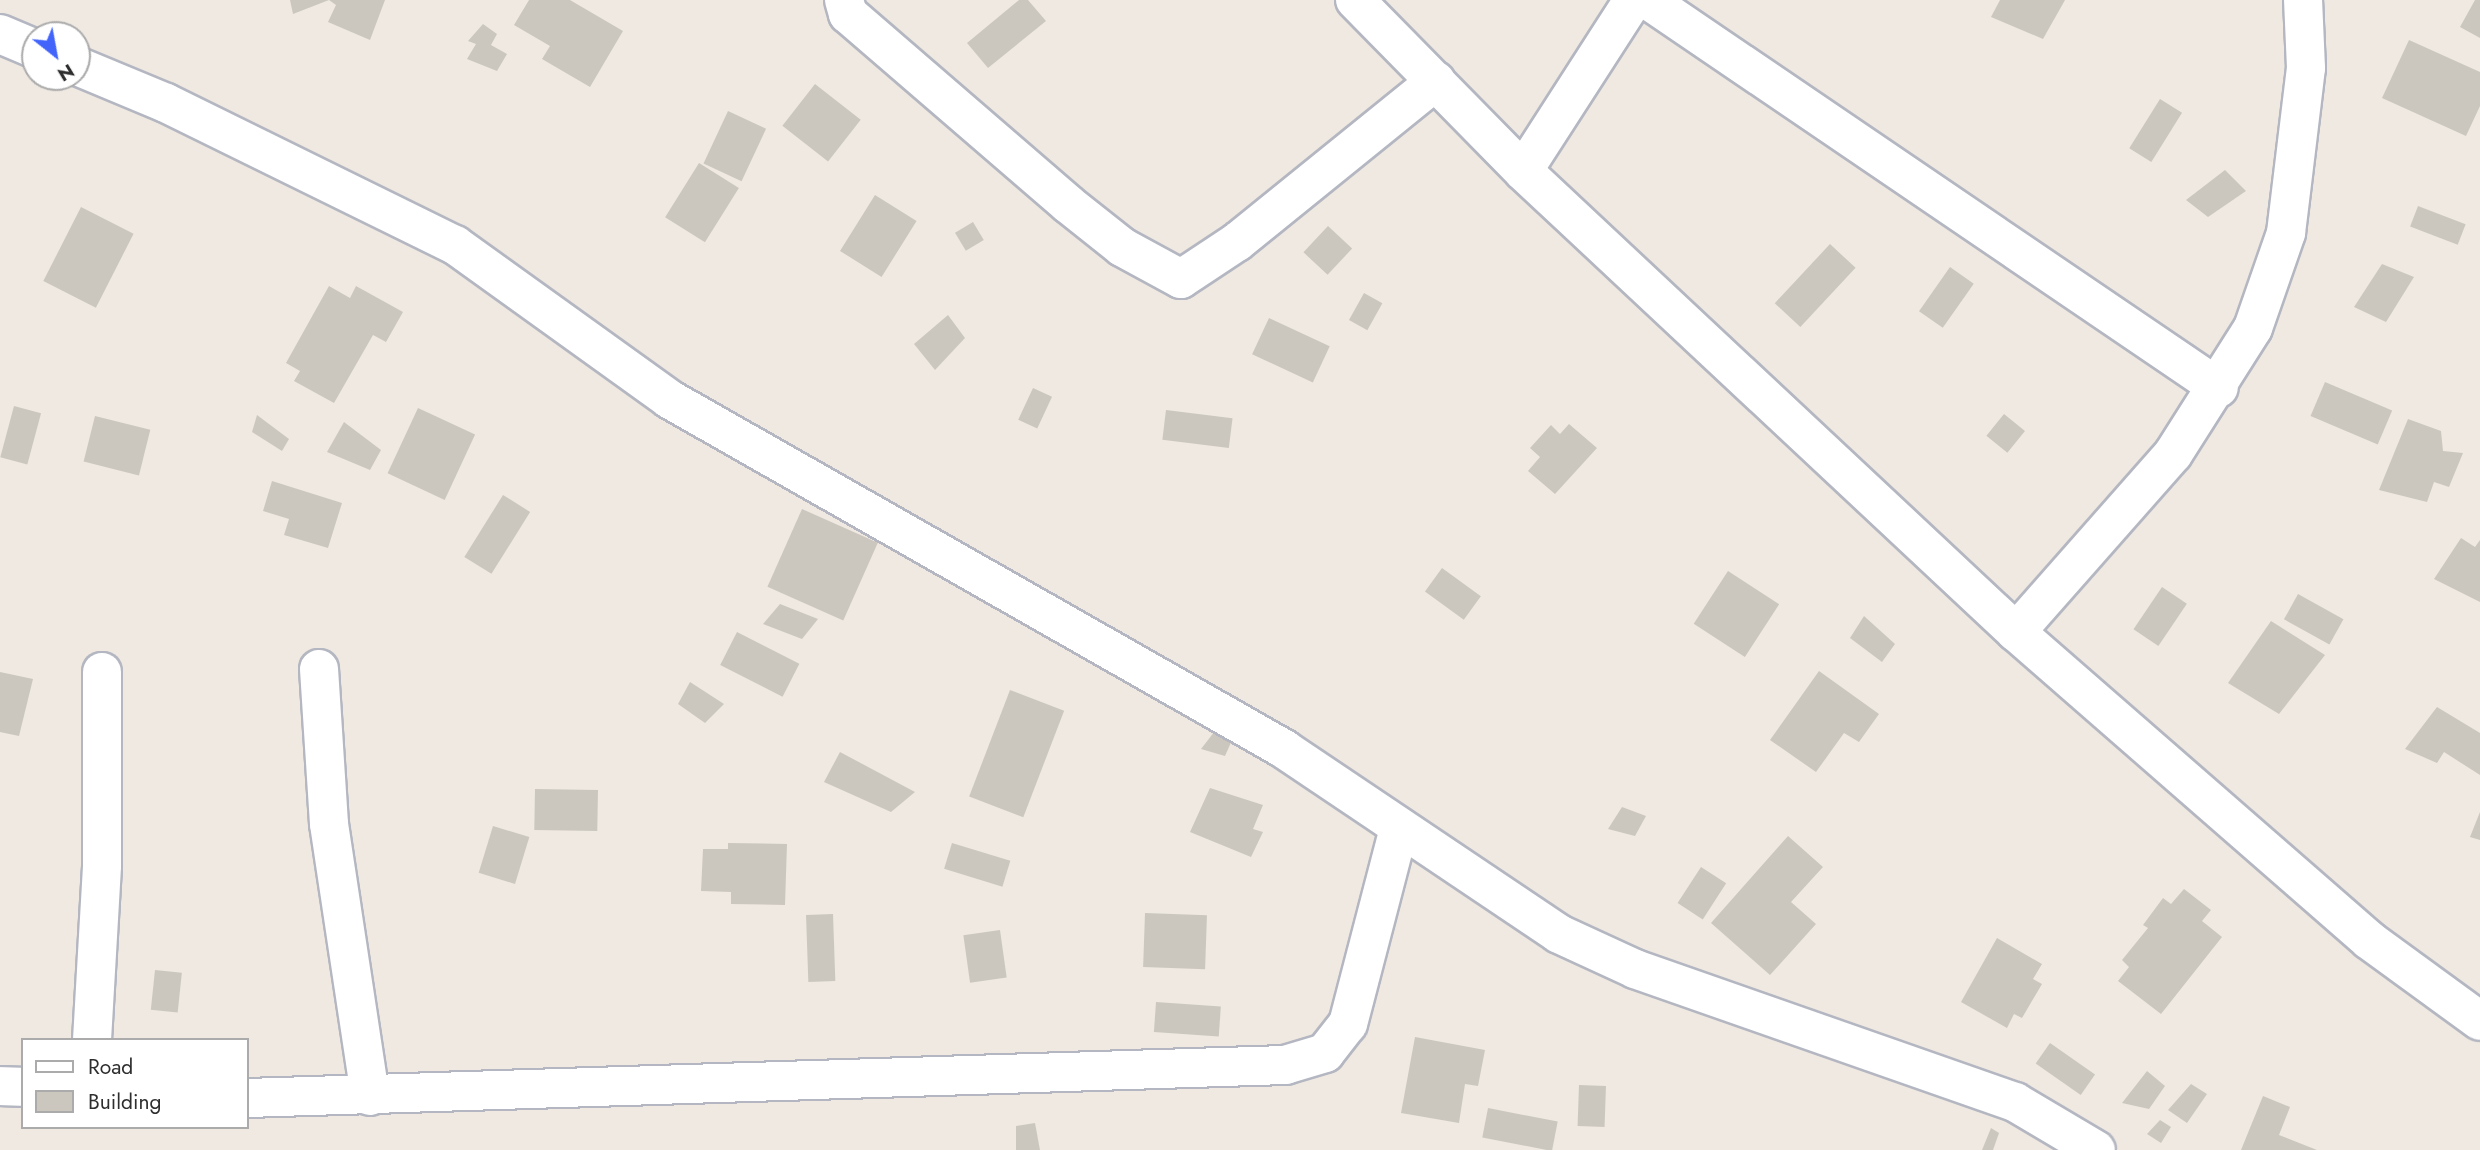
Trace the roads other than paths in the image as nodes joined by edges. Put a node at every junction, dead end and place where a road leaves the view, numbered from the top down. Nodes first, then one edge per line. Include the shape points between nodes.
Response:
1 (844, 0) edge
2 (1355, 0) edge
3 (1633, 0) edge
4 (1648, 0) edge
5 (2303, 0) edge
6 (0, 34) edge
7 (21, 43) edge
8 (91, 72) edge
9 (1436, 81) junction
10 (1523, 171) junction
11 (2219, 388) junction
12 (2016, 632) junction
13 (319, 668) dead end
14 (103, 671) dead end
15 (1399, 828) junction
16 (2480, 1021) edge
17 (92, 1038) edge
18 (0, 1086) edge
19 (21, 1087) edge
20 (370, 1096) junction
21 (248, 1098) edge
22 (2096, 1150) edge

1 - 9 street via 848,14 1068,204 1122,247 1181,279 1237,242
2 - 9 street
3 - 10 street
4 - 11 street
5 - 11 street via 2306,68 2286,233 2253,328
6 - 7 street
8 - 15 street via 166,103 455,245 670,399 1284,750
9 - 10 street
10 - 12 street
11 - 12 street via 2173,454
12 - 16 street via 2369,940
13 - 20 street via 330,824
14 - 17 street via 102,865
15 - 20 street via 1348,1024 1325,1053 1286,1065
15 - 22 street via 1559,934 1635,969 2015,1102
18 - 19 street
20 - 21 street

